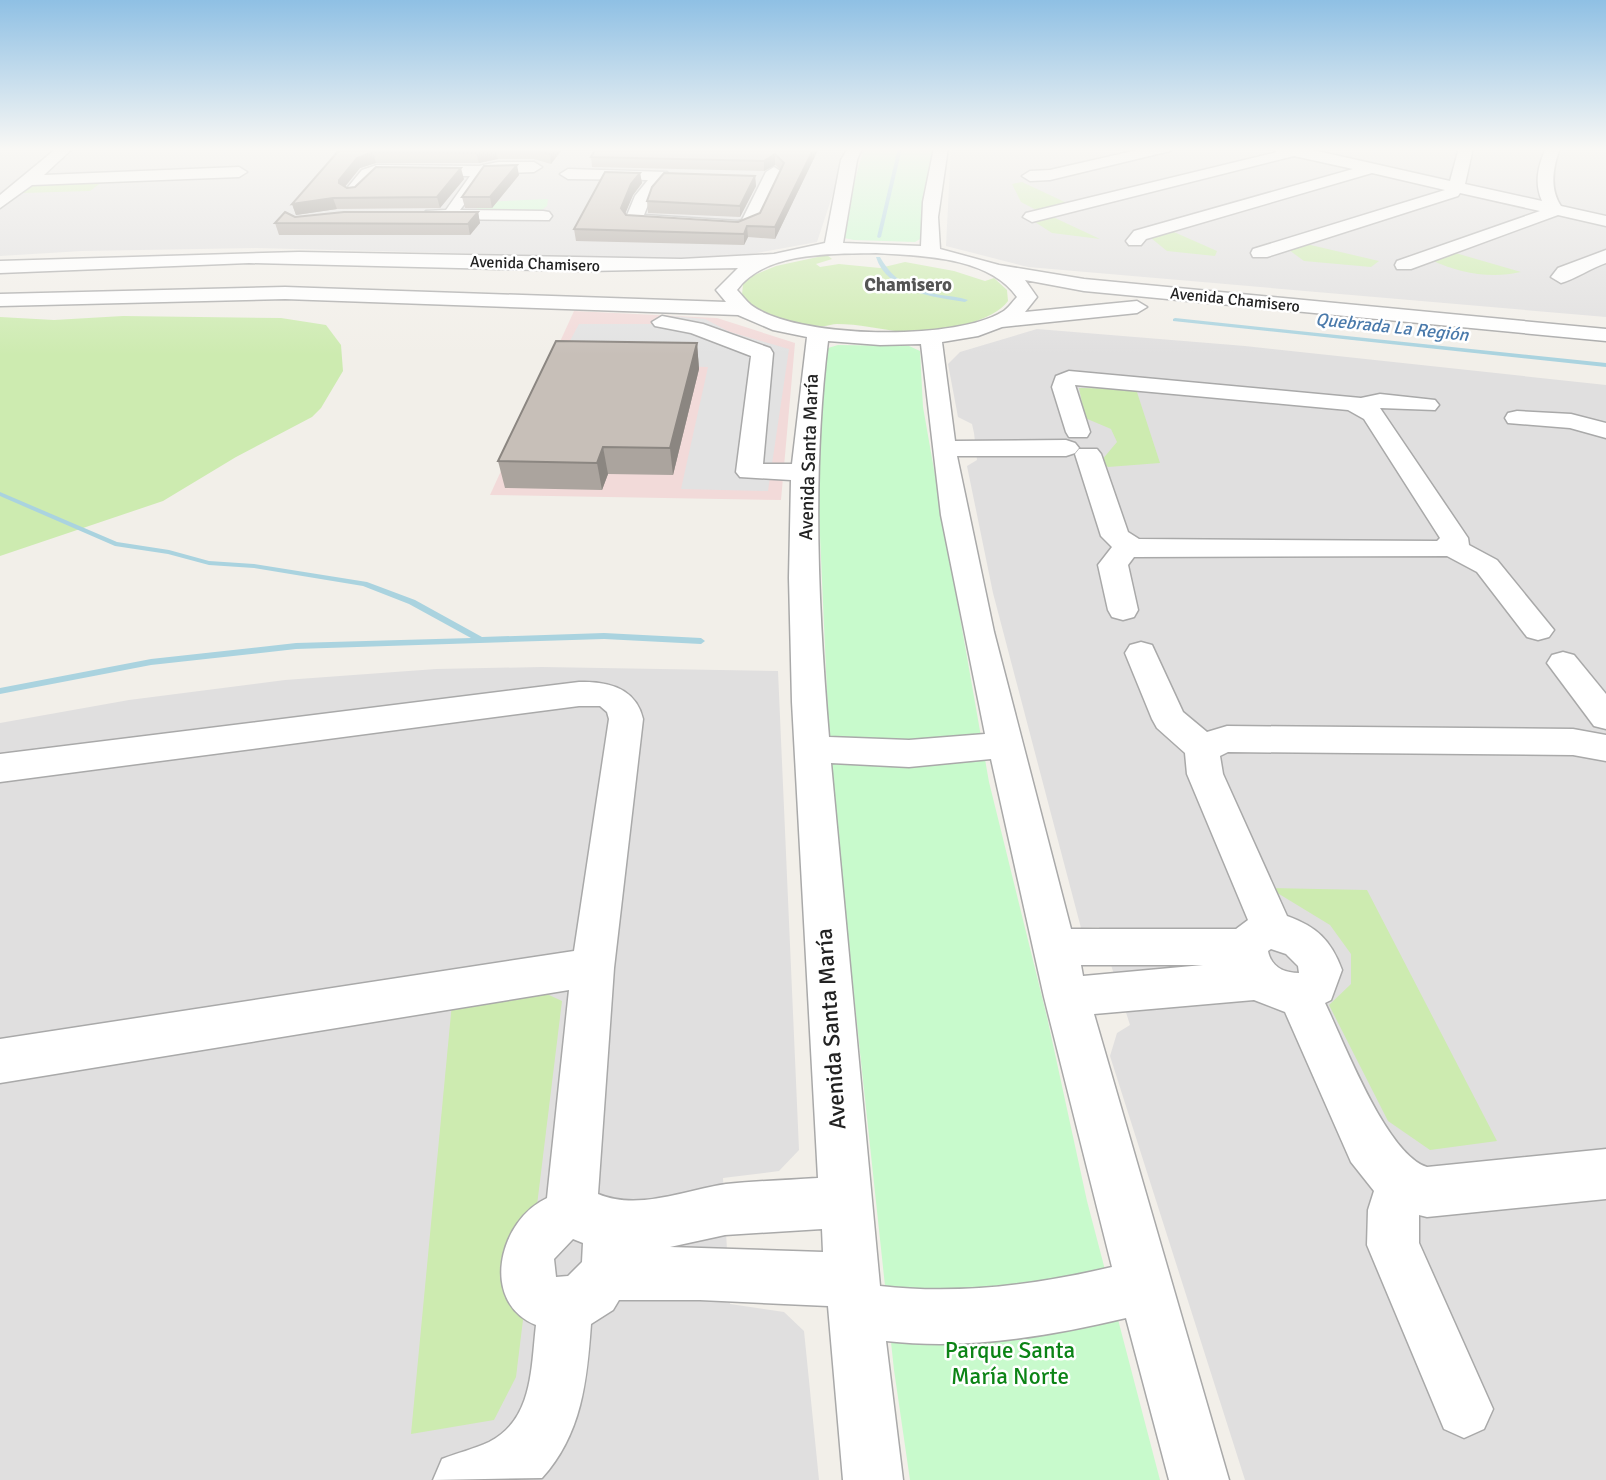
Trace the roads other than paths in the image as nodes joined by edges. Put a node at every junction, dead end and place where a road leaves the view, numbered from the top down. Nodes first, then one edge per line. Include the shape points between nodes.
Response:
1 (454, 217) edge
2 (635, 217) edge
3 (751, 217) edge
4 (839, 217) edge
5 (931, 217) edge
6 (1197, 217) edge
7 (1375, 217) edge
8 (1540, 217) edge
9 (530, 238) junction
10 (1135, 241) dead end
11 (829, 250) junction
12 (932, 253) junction
13 (1260, 253) dead end
14 (1606, 256) edge
15 (775, 259) junction
16 (1404, 265) dead end
17 (0, 267) edge
18 (991, 268) junction
19 (0, 275) edge
20 (1561, 276) dead end
21 (726, 290) junction
22 (0, 300) edge
23 (596, 303) junction
24 (743, 309) junction
25 (998, 322) junction
26 (818, 334) junction
27 (1606, 335) edge
28 (931, 338) junction
29 (1606, 351) edge
30 (759, 385) junction
31 (810, 387) junction
32 (1360, 405) junction
33 (1427, 405) dead end
34 (1517, 418) dead end
35 (1606, 431) edge
36 (944, 440) junction
37 (1074, 443) junction
38 (806, 472) junction
39 (1127, 546) junction
40 (1452, 548) junction
41 (1123, 610) dead end
42 (1538, 631) dead end
43 (1141, 653) dead end
44 (1563, 663) dead end
45 (1606, 717) edge
46 (1005, 744) junction
47 (813, 748) junction
48 (1606, 748) edge
49 (1205, 750) junction
50 (0, 768) edge
51 (1054, 947) junction
52 (1270, 963) junction
53 (593, 968) junction
54 (1066, 997) junction
55 (0, 1061) edge
56 (1606, 1174) edge
57 (1402, 1182) junction
58 (845, 1202) junction
59 (586, 1254) junction
60 (1143, 1287) junction
61 (853, 1295) junction
62 (1464, 1409) dead end
63 (463, 1480) edge
64 (873, 1480) edge
65 (1199, 1480) edge

1 - 9 street
2 - 3 street via 745,225
4 - 11 street
5 - 12 street
6 - 10 street via 1140,235
7 - 13 street
8 - 16 street
9 - 15 street, Avenida Chamisero via 656,268
9 - 17 street, Avenida Chamisero via 230,258
11 - 12 street, Avenida Chamisero
11 - 15 street, Avenida Chamisero
12 - 18 street, Avenida Chamisero
14 - 20 street
15 - 21 street via 741,272
18 - 25 street via 1014,281 1027,297 1022,308
18 - 27 street, Avenida Chamisero via 1084,285
19 - 21 street, Avenida Chamisero via 300,267 702,284
21 - 24 street
22 - 23 street, Avenida Chamisero via 285,293
23 - 24 street, Avenida Chamisero
23 - 30 street via 592,314 600,320 678,323 762,353
24 - 26 street, Avenida Chamisero
25 - 28 street, Avenida Chamisero
25 - 29 street, Avenida Chamisero via 1113,308 1189,308
26 - 28 street, Avenida Chamisero
26 - 31 street, Avenida Santa María
28 - 36 street
30 - 31 street
30 - 38 street via 749,472
31 - 38 street, Avenida Santa María
32 - 33 street via 1380,401
32 - 37 street via 1069,378 1064,387
32 - 40 street via 1373,414 1454,538
34 - 35 street via 1571,421
36 - 37 street
36 - 46 street via 972,608
37 - 39 street via 1115,536
38 - 47 street, Avenida Santa María via 805,573
39 - 40 street via 1147,550
39 - 41 street via 1113,565
40 - 42 street via 1487,566
43 - 49 street via 1169,719
44 - 45 street
46 - 47 street via 922,754
46 - 51 street
47 - 58 street, Avenida Santa María
48 - 49 street via 1573,742 1227,739
49 - 52 street via 1205,774
50 - 53 street via 579,694 609,696 622,706 626,719
51 - 52 street
51 - 54 street
52 - 54 street
52 - 57 street via 1368,1145
53 - 55 street
53 - 59 street
54 - 60 street
56 - 57 street via 1427,1192
57 - 62 street via 1393,1210 1393,1245
58 - 59 street via 700,1213 646,1226
58 - 61 street, Avenida Santa María
59 - 61 street
59 - 63 street via 546,1428 521,1459
60 - 61 street via 1013,1313 945,1318
60 - 65 street
61 - 64 street, Avenida Santa María

